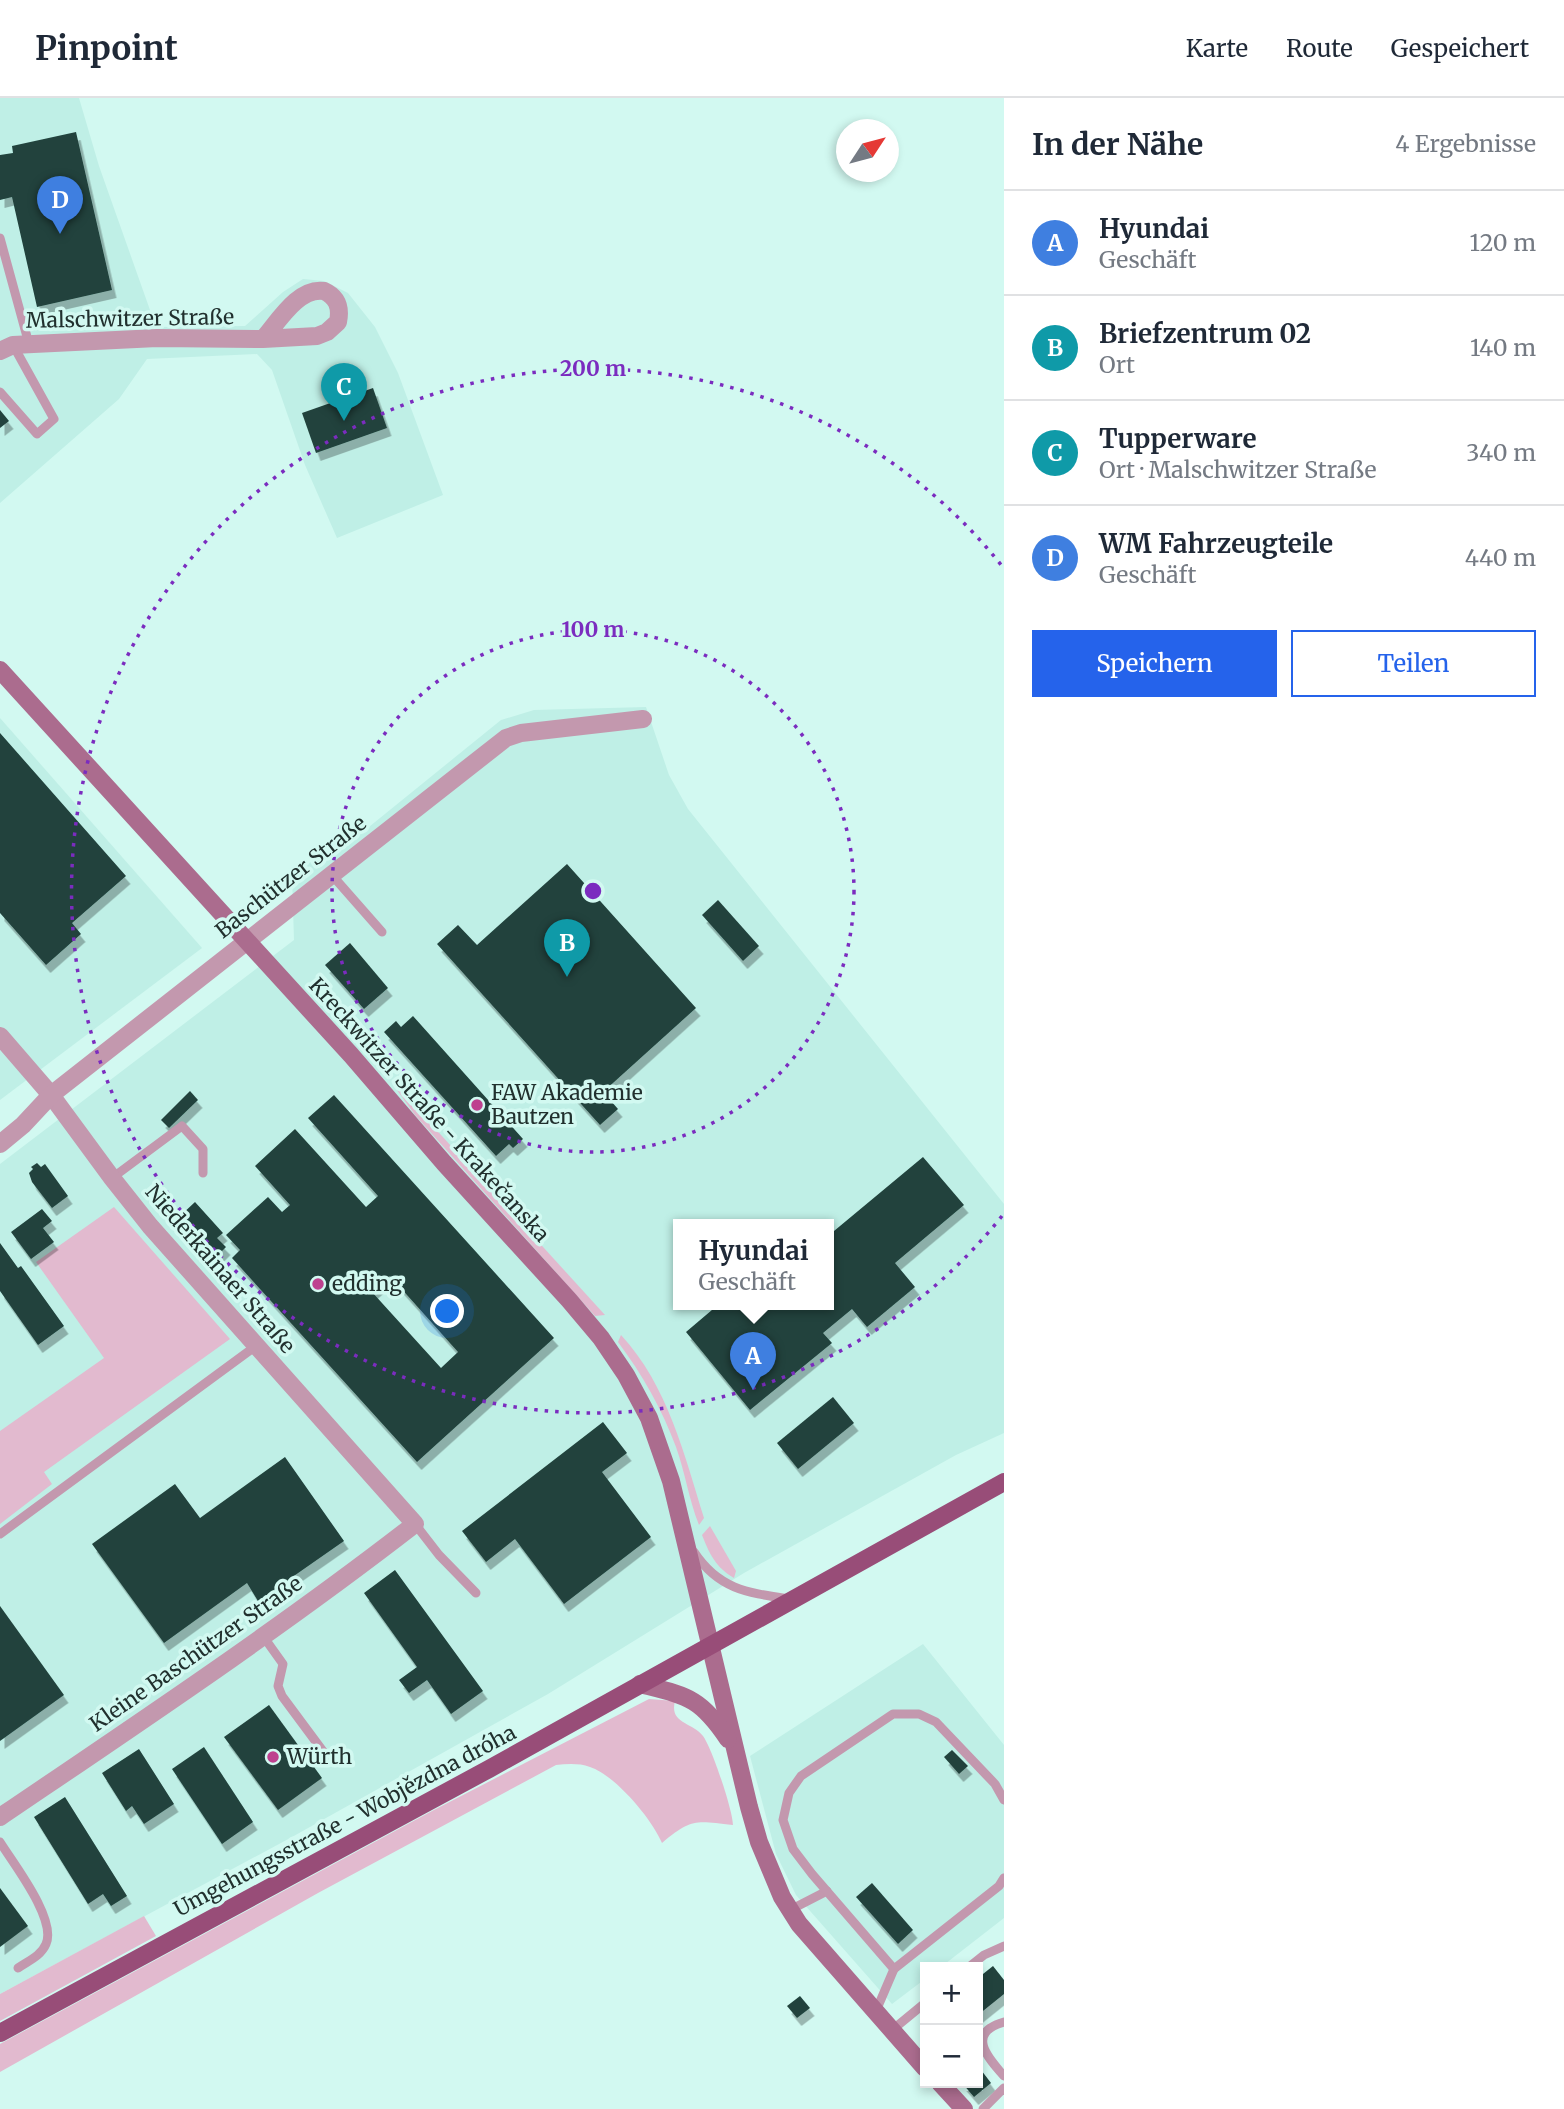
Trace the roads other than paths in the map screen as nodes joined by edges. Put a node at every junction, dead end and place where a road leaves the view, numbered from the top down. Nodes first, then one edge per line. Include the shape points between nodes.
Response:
1 (0, 238) edge
2 (263, 340) dead end
3 (14, 347) edge
4 (0, 392) edge
5 (0, 670) edge
6 (643, 719) dead end
7 (331, 874) junction
8 (382, 932) dead end
9 (245, 942) junction
10 (0, 1036) edge
11 (51, 1095) junction
12 (0, 1144) edge
13 (203, 1174) dead end
14 (112, 1178) junction
15 (256, 1346) junction
16 (1004, 1482) edge
17 (415, 1524) junction
18 (0, 1534) edge
19 (686, 1540) junction
20 (476, 1593) dead end
21 (792, 1599) junction
22 (263, 1636) junction
23 (710, 1646) junction
24 (640, 1684) junction
25 (735, 1749) junction
26 (328, 1758) dead end
27 (1004, 1800) edge
28 (0, 1817) edge
29 (0, 1842) edge
30 (1004, 1878) edge
31 (827, 1891) junction
32 (790, 1910) junction
33 (1004, 1946) edge
34 (975, 1962) edge
35 (18, 1968) dead end
36 (894, 1969) junction
37 (920, 2007) edge
38 (875, 2013) junction
39 (1004, 2022) edge
40 (891, 2031) junction
41 (0, 2033) edge
42 (920, 2062) edge
43 (1004, 2076) edge
44 (945, 2088) edge
45 (1004, 2088) edge
46 (964, 2109) edge
47 (983, 2109) edge

1 - 3 lane
2 - 3 street, Malschwitzer Straße via 157,338
3 - 4 lane via 54,419 37,434
5 - 9 street, Kreckwitzer Straße - Krakečanska
6 - 7 street, Baschützer Straße via 506,738
7 - 8 lane
7 - 9 street, Baschützer Straße
9 - 11 street, Baschützer Straße
9 - 19 street, Kreckwitzer Straße - Krakečanska via 601,1338 649,1418
10 - 11 street, Niederkainaer Straße
11 - 12 street, Baschützer Straße
11 - 14 street, Niederkainaer Straße
13 - 14 lane via 203,1149 182,1126
14 - 15 street, Niederkainaer Straße
15 - 17 street, Niederkainaer Straße
15 - 18 lane
16 - 21 main road, Umgehungsstraße - Wobjězdna dróha
17 - 20 lane
17 - 22 street, Kleine Baschützer Straße
19 - 21 lane via 716,1578 739,1590
19 - 23 street, Kreckwitzer Straße - Krakečanska
21 - 23 main road, Umgehungsstraße - Wobjězdna dróha
22 - 26 lane via 283,1664 278,1686 282,1696
22 - 28 street, Kleine Baschützer Straße
23 - 24 main road, Umgehungsstraße - Wobjězdna dróha
23 - 25 street
24 - 25 street via 685,1696 712,1715
24 - 41 main road, Umgehungsstraße - Wobjězdna dróha
25 - 32 street via 759,1842
27 - 31 lane via 995,1784 936,1722 919,1714 893,1714 801,1776 789,1793 783,1820 793,1849
29 - 35 lane via 47,1923 46,1944
30 - 36 lane
31 - 32 lane
31 - 36 lane
32 - 38 street
33 - 34 lane
36 - 38 lane
37 - 40 lane
38 - 40 street
39 - 43 lane via 993,2025 982,2041
40 - 42 street
44 - 46 street
45 - 47 lane

